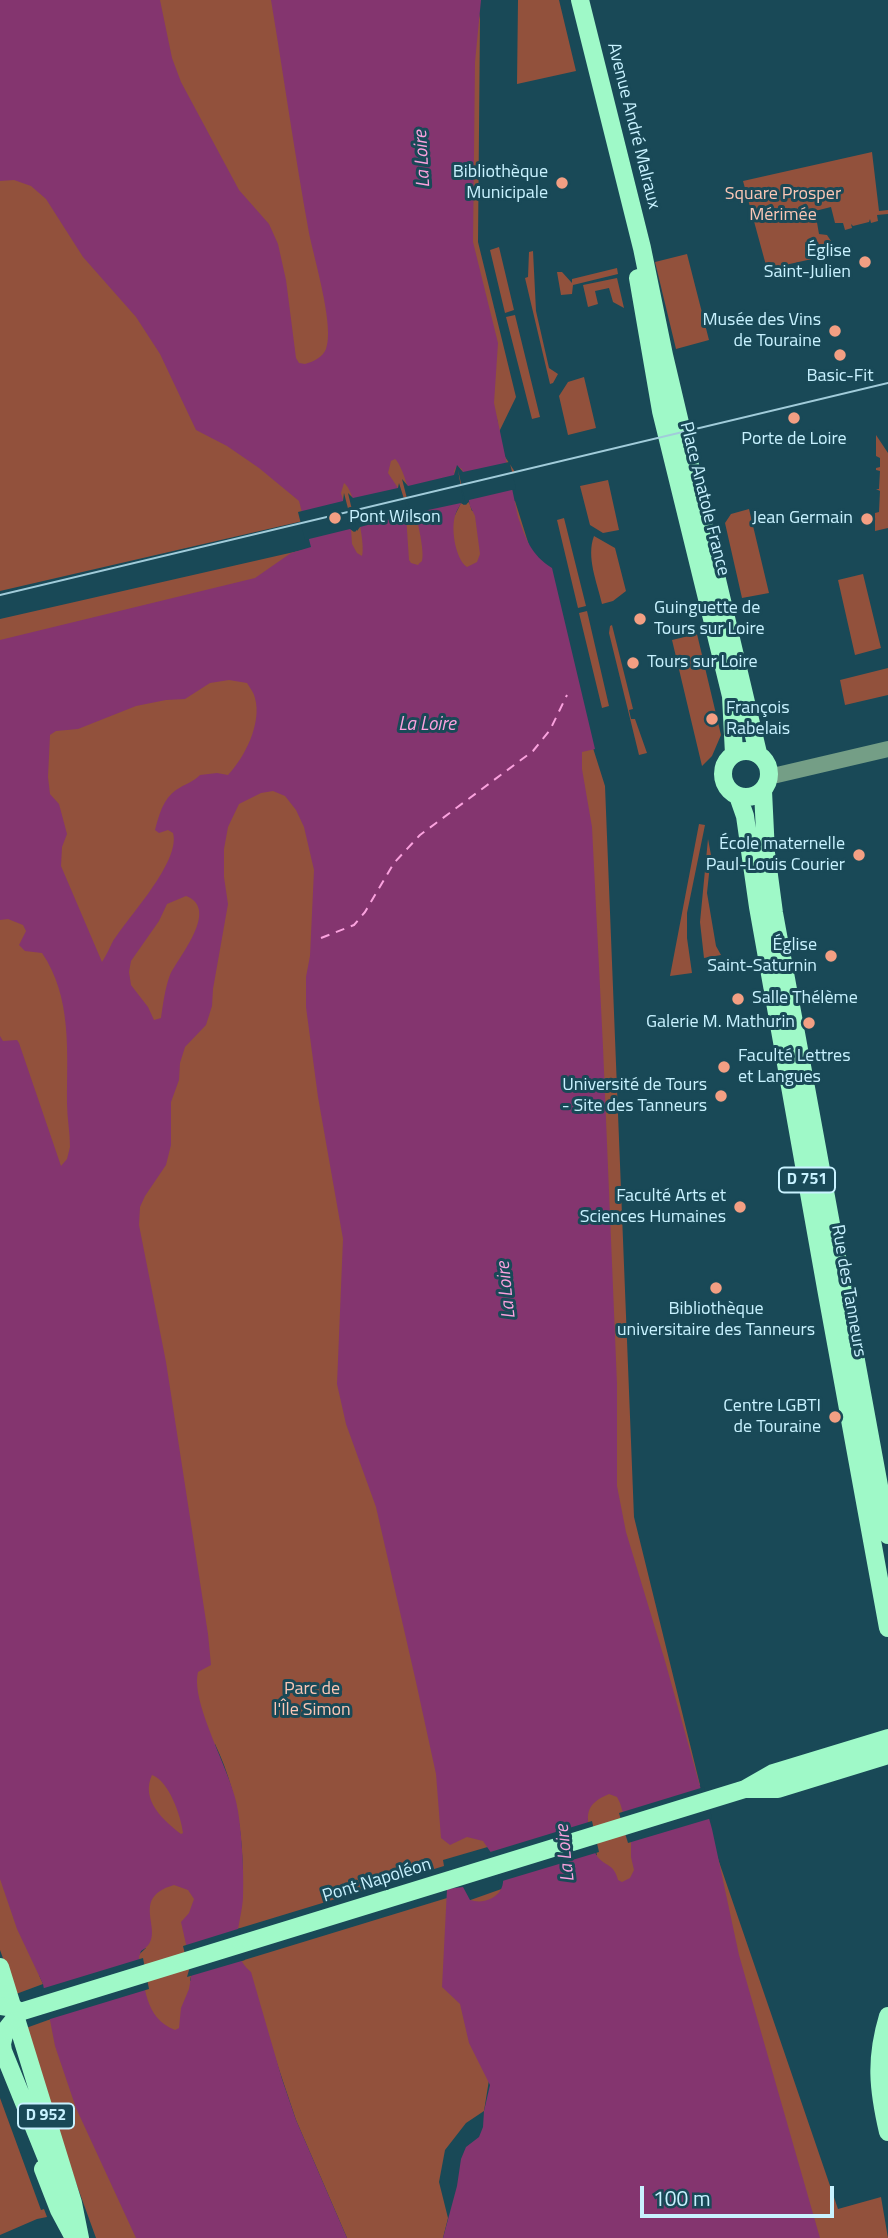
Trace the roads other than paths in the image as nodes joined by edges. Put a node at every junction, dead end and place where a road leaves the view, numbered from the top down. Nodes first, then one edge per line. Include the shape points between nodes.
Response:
1 (569, 0) edge
2 (580, 0) edge
3 (640, 258) junction
4 (888, 749) edge
5 (758, 753) junction
6 (734, 754) junction
7 (766, 783) junction
8 (738, 796) junction
9 (888, 1535) edge
10 (888, 1628) edge
11 (888, 1738) edge
12 (888, 1755) edge
13 (763, 1784) junction
14 (0, 1967) edge
15 (5, 2014) edge
16 (888, 2016) edge
17 (884, 2048) edge
18 (0, 2062) edge
19 (888, 2132) edge
20 (77, 2238) edge

1 - 3 main road, Avenue André Malraux
2 - 3 main road, Avenue André Malraux
3 - 5 main road, Place Anatole France
3 - 6 main road, Place Anatole France via 642,311 661,411 731,696
4 - 7 street via 777,775
5 - 6 main road via 742,750
5 - 7 main road via 767,762
6 - 8 main road via 727,760 723,776
7 - 8 main road via 755,796
7 - 9 main road, Rue des Tanneurs / D 751 via 766,853 774,913
8 - 10 main road, Rue des Tanneurs / D 751
11 - 13 main road via 787,1768
12 - 13 main road via 778,1789
13 - 15 main road, Pont Napoléon
14 - 15 main road
15 - 20 main road, D 952 via 73,2203
15 - 20 main road via 3,2051
16 - 17 main road
17 - 19 main road via 878,2066
18 - 20 main road via 59,2210

